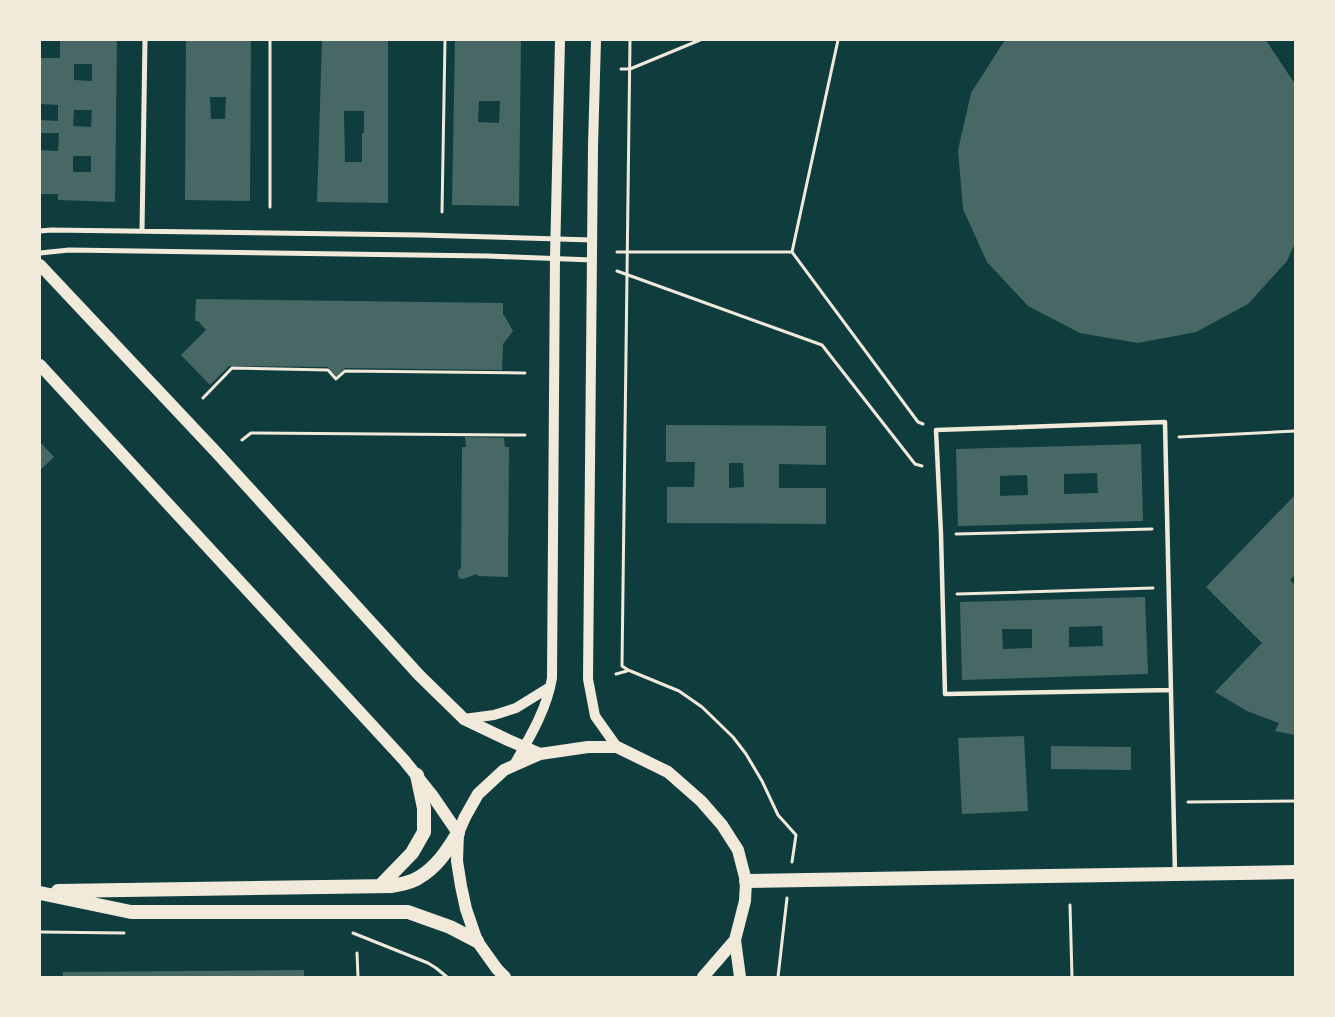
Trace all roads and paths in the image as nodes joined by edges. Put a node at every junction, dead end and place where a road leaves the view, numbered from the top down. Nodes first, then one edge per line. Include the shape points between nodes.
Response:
1 (145, 40) edge
2 (270, 40) edge
3 (445, 40) edge
4 (560, 40) edge
5 (596, 40) edge
6 (630, 40) edge
7 (700, 40) edge
8 (838, 40) edge
9 (621, 69) dead end
10 (630, 69) junction
11 (270, 207) dead end
12 (442, 212) dead end
13 (142, 230) junction
14 (40, 231) edge
15 (556, 239) junction
16 (592, 240) junction
17 (40, 252) edge
18 (617, 252) dead end
19 (628, 252) junction
20 (792, 252) junction
21 (555, 258) junction
22 (592, 260) junction
23 (40, 265) edge
24 (617, 271) dead end
25 (627, 275) junction
26 (40, 365) edge
27 (526, 373) dead end
28 (203, 398) dead end
29 (936, 430) junction
30 (1295, 431) edge
31 (525, 435) dead end
32 (1166, 437) junction
33 (242, 440) dead end
34 (938, 469) junction
35 (1167, 528) junction
36 (941, 534) junction
37 (1169, 588) junction
38 (942, 594) junction
39 (628, 670) junction
40 (616, 674) dead end
41 (550, 687) junction
42 (1171, 690) junction
43 (464, 718) junction
44 (524, 747) junction
45 (617, 747) junction
46 (540, 754) junction
47 (514, 765) junction
48 (417, 775) junction
49 (1295, 801) edge
50 (1174, 802) junction
51 (458, 833) junction
52 (793, 853) dead end
53 (1295, 872) edge
54 (1175, 874) junction
55 (746, 881) junction
56 (380, 886) junction
57 (40, 892) edge
58 (786, 906) dead end
59 (1070, 906) dead end
60 (40, 932) edge
61 (125, 933) dead end
62 (351, 933) dead end
63 (478, 940) junction
64 (735, 940) junction
65 (357, 953) dead end
66 (358, 977) edge
67 (446, 977) edge
68 (505, 977) edge
69 (703, 977) edge
70 (740, 977) edge
71 (778, 977) edge
72 (1072, 977) edge

1 - 13 street
2 - 11 path
3 - 12 path
4 - 15 main road
5 - 16 main road
6 - 10 path
7 - 10 path
8 - 20 path
9 - 10 path
10 - 19 path
13 - 14 street
13 - 15 street
15 - 16 street
15 - 21 main road
16 - 22 main road
17 - 21 street
18 - 19 path
19 - 20 path
19 - 25 path
20 - 29 path via 918,422
21 - 22 street
21 - 41 main road
22 - 45 main road via 588,679 595,716
23 - 43 main road via 223,459 419,675
24 - 25 path
25 - 34 path via 822,345 915,464
25 - 39 path via 622,666
26 - 48 main road
27 - 28 path via 345,371 336,379 328,370 232,368
29 - 32 street via 1166,422
29 - 34 street
30 - 32 path
31 - 33 path via 252,433
32 - 35 street
34 - 36 street
35 - 36 path
35 - 37 street
36 - 38 street
37 - 38 path
37 - 42 street
38 - 42 street via 945,694
39 - 40 path
39 - 52 path via 679,691 702,706 733,736 762,781 778,816 796,835
41 - 43 main road via 516,708 494,715
41 - 44 main road via 544,709
42 - 50 street
43 - 44 main road
44 - 46 main road
44 - 47 main road
45 - 46 main road via 588,746
45 - 55 main road via 668,772 701,801 738,850
46 - 47 main road
47 - 51 main road via 478,794
48 - 51 main road
48 - 56 highway via 424,808 424,832 412,853
49 - 50 path
50 - 54 street
51 - 56 highway via 442,858 419,878
51 - 63 main road via 457,861 461,886
53 - 54 highway
54 - 55 highway
55 - 64 main road via 745,901
56 - 57 highway
57 - 63 highway via 131,912 408,912
58 - 71 path
59 - 72 path
60 - 61 path
62 - 67 path via 428,963
63 - 68 main road via 496,969
64 - 69 main road
64 - 70 main road
65 - 66 path

